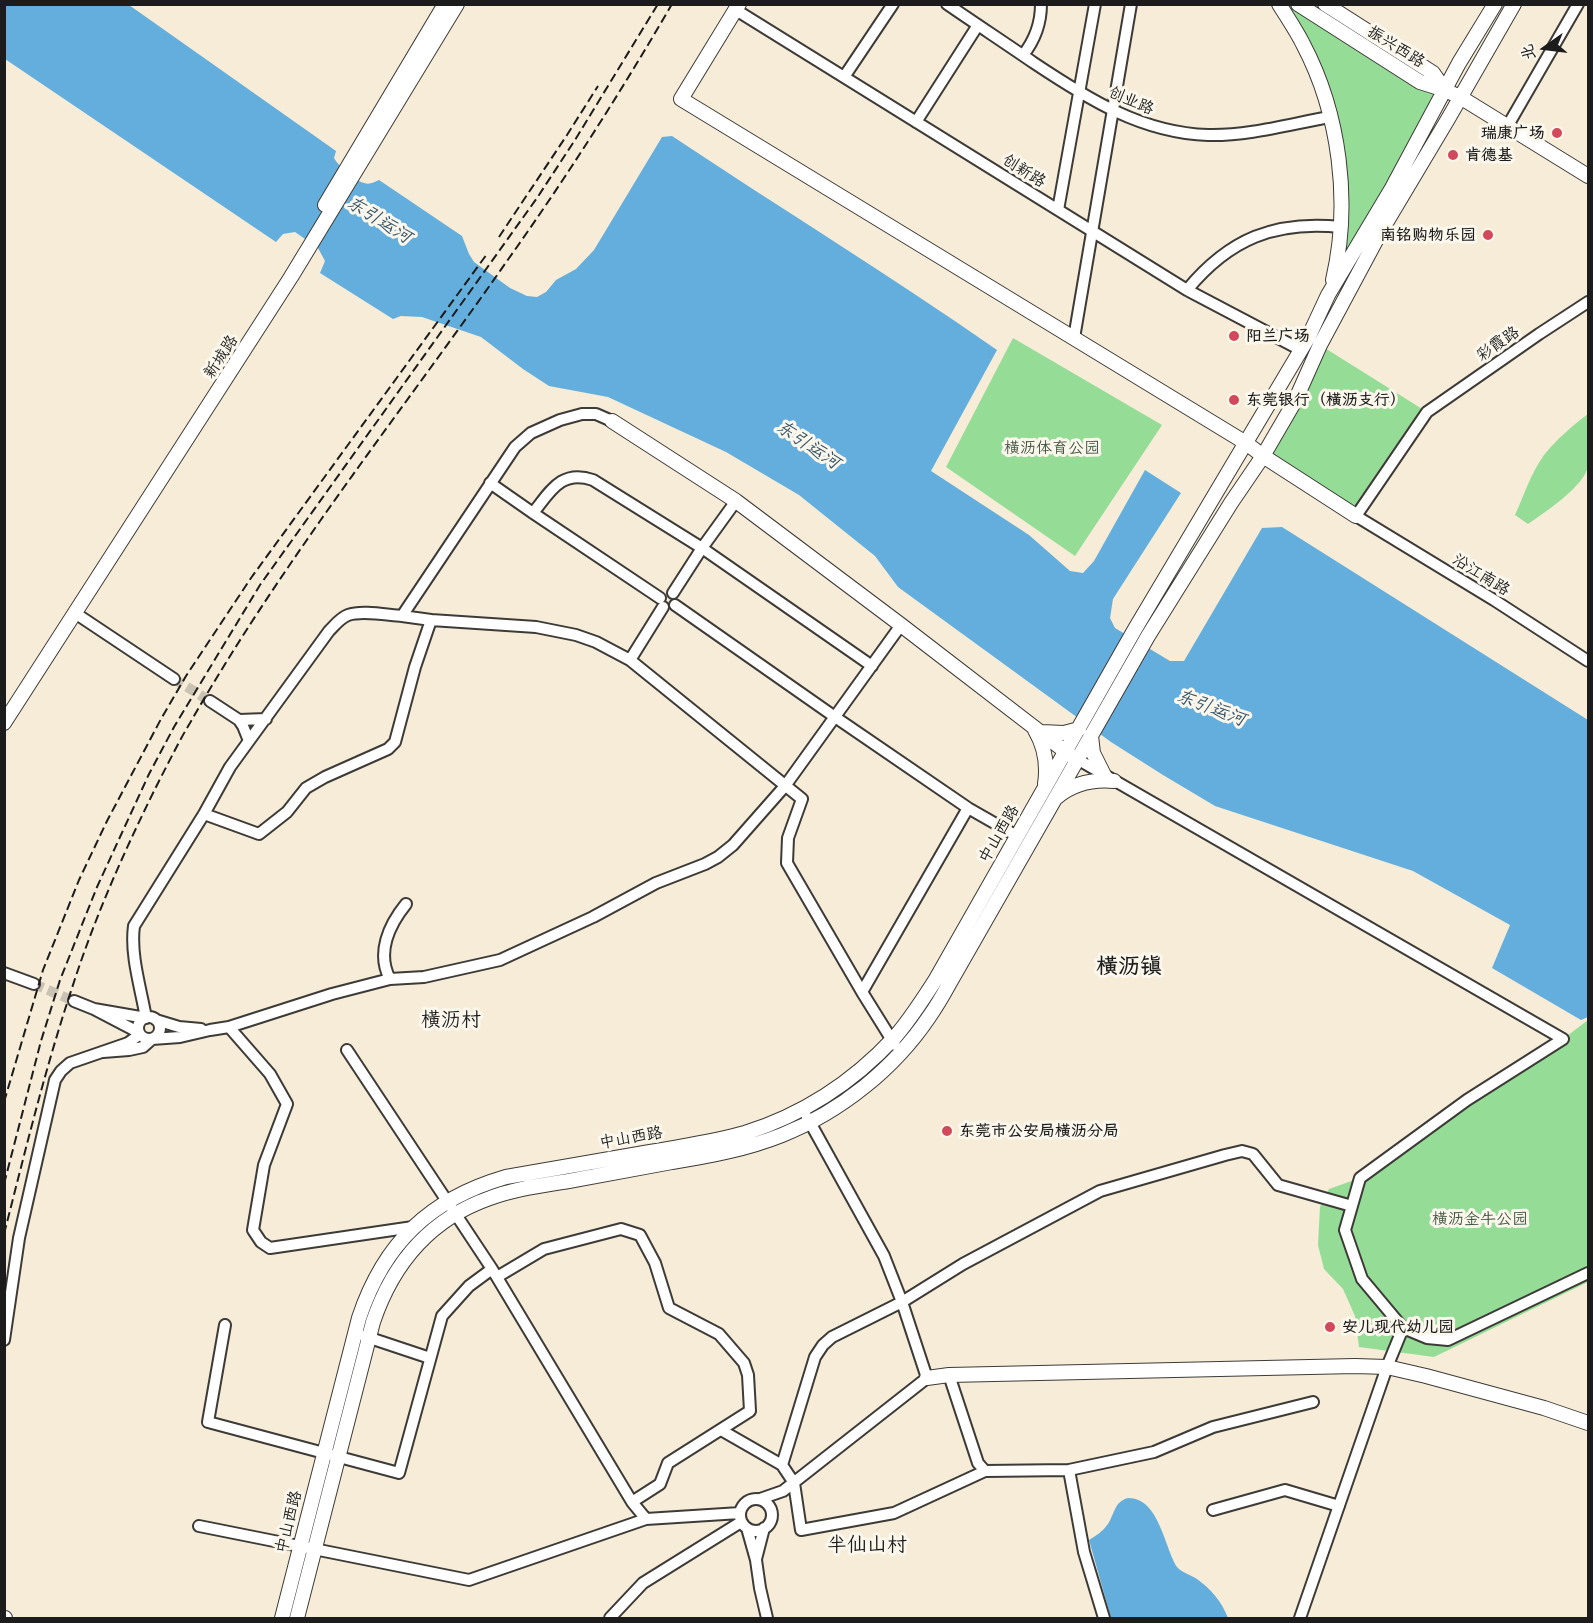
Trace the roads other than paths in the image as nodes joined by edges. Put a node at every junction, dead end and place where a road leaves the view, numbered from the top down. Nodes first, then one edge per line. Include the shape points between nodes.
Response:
1 (446, 4) edge
2 (457, 4) edge
3 (893, 4) edge
4 (947, 4) edge
5 (1041, 4) edge
6 (1095, 4) edge
7 (1131, 4) edge
8 (1279, 4) edge
9 (1298, 4) edge
10 (1325, 4) edge
11 (1494, 4) edge
12 (1514, 4) edge
13 (1578, 4) edge
14 (737, 7) edge
15 (978, 25) junction
16 (1023, 55) junction
17 (844, 77) junction
18 (1445, 90) junction
19 (1079, 93) junction
20 (1460, 97) junction
21 (1112, 111) junction
22 (1330, 117) junction
23 (916, 122) junction
24 (1507, 127) junction
25 (351, 170) junction
26 (1588, 177) edge
27 (1058, 210) junction
28 (1341, 227) junction
29 (1092, 231) junction
30 (302, 252) junction
31 (1187, 290) junction
32 (1328, 295) junction
33 (1588, 302) edge
34 (1074, 338) junction
35 (1301, 350) junction
36 (612, 421) joint
37 (1246, 443) junction
38 (1263, 456) junction
39 (490, 483) junction
40 (736, 501) junction
41 (533, 513) junction
42 (1356, 516) junction
43 (702, 548) junction
44 (666, 603) junction
45 (75, 613) junction
46 (402, 616) junction
47 (431, 620) junction
48 (901, 625) junction
49 (630, 660) junction
50 (1588, 662) edge
51 (872, 666) junction
52 (174, 679) tunnel mouth
53 (210, 701) tunnel mouth
54 (4, 707) edge
55 (835, 717) junction
56 (266, 719) junction
57 (239, 720) junction
58 (4, 723) edge
59 (1036, 729) junction
60 (1085, 733) junction
61 (249, 741) junction
62 (1065, 751) junction
63 (1077, 759) junction
64 (1109, 778) junction
65 (785, 786) junction
66 (1043, 791) junction
67 (1055, 798) junction
68 (968, 808) junction
69 (204, 814) junction
70 (1017, 836) junction
71 (406, 904) dead end
72 (4, 973) edge
73 (390, 979) junction
74 (34, 984) tunnel mouth
75 (862, 992) junction
76 (74, 1001) tunnel mouth
77 (94, 1009) junction
78 (151, 1019) junction
79 (229, 1027) junction
80 (210, 1030) junction
81 (138, 1032) junction
82 (152, 1039) junction
83 (892, 1040) junction
84 (347, 1050) dead end
85 (103, 1052) junction
86 (900, 1053) junction
87 (802, 1109) junction
88 (810, 1122) junction
89 (447, 1202) junction
90 (1352, 1206) junction
91 (455, 1214) junction
92 (413, 1227) junction
93 (494, 1273) junction
94 (1588, 1274) edge
95 (902, 1302) junction
96 (225, 1325) dead end
97 (1403, 1328) junction
98 (355, 1334) junction
99 (369, 1338) junction
100 (4, 1340) edge
101 (430, 1358) junction
102 (1387, 1367) junction
103 (949, 1375) junction
104 (927, 1378) junction
105 (1313, 1402) dead end
106 (1588, 1423) edge
107 (721, 1430) junction
108 (324, 1453) junction
109 (338, 1457) junction
110 (782, 1466) junction
111 (1069, 1470) junction
112 (985, 1472) junction
113 (794, 1483) junction
114 (783, 1491) junction
115 (760, 1499) junction
116 (632, 1502) junction
117 (1339, 1506) junction
118 (1213, 1510) dead end
119 (771, 1512) junction
120 (646, 1519) junction
121 (743, 1521) junction
122 (199, 1526) dead end
123 (764, 1528) junction
124 (300, 1546) junction
125 (315, 1549) junction
126 (756, 1560) junction
127 (282, 1618) edge
128 (297, 1618) edge
129 (610, 1618) edge
130 (767, 1618) edge
131 (1104, 1618) edge
132 (1300, 1618) edge

1 - 25 main road, 新城路
2 - 25 main road, 新城路
3 - 17 street
4 - 15 street, 创业路
5 - 16 street via 1036,35
6 - 19 street
7 - 21 street
8 - 22 main road via 1311,61
9 - 18 main road, 振兴西路 via 1420,82
10 - 18 main road, 振兴西路 via 1433,73
11 - 18 main road
12 - 20 main road
13 - 24 street
14 - 17 street, 创新路
14 - 34 main road via 681,99
15 - 16 street, 创业路
15 - 23 street
16 - 19 street, 创业路
17 - 23 street, 创新路
18 - 20 main road
18 - 32 main road
19 - 21 street, 创业路
19 - 27 street
20 - 24 main road
20 - 38 main road via 1380,233
21 - 22 street, 创业路 via 1166,130 1210,135
21 - 29 street
22 - 28 main road via 1340,173
23 - 27 street, 创新路
24 - 26 main road
25 - 30 main road, 新城路
27 - 29 street, 创新路
28 - 31 street via 1302,225 1264,233 1229,250
28 - 32 main road
29 - 31 street, 创新路
29 - 34 street
30 - 45 main road, 新城路
30 - 54 main road, 新城路
31 - 35 street, 创新路
32 - 35 main road
33 - 42 street, 彩霞路 via 1427,412
34 - 37 main road
35 - 37 main road
36 - 39 street via 596,414 582,414 531,433 515,447
36 - 40 main road
37 - 38 main road
37 - 60 main road via 1135,629
38 - 42 main road
38 - 60 main road
39 - 41 street
39 - 46 street
40 - 43 street
40 - 48 main road
41 - 43 street via 558,484 583,477
41 - 44 street
42 - 50 street, 沿江南路
43 - 44 street via 674,593 664,593
43 - 51 street
44 - 49 street
44 - 55 street
45 - 52 street
45 - 58 main road, 新城路
46 - 47 street
46 - 56 street via 359,613 339,621
47 - 49 street via 536,627 576,635
47 - 69 street via 395,742 388,749 306,788 287,812 259,834
48 - 51 street
48 - 59 main road
49 - 65 street
51 - 55 street
53 - 57 street
55 - 65 street
55 - 68 street
56 - 57 street
56 - 61 street
57 - 61 street
59 - 60 main road
59 - 62 main road
59 - 66 main road via 1046,757
60 - 62 main road, 中山西路
60 - 63 main road, 中山西路
60 - 64 main road
61 - 69 street
62 - 63 main road
62 - 66 main road, 中山西路
63 - 64 street
63 - 67 main road, 中山西路
64 - 67 main road via 1083,783
64 - 90 street via 1563,1040 1467,1100 1360,1178
65 - 73 street via 733,844 705,864 656,883 500,960 424,977
65 - 75 street via 802,799 788,838 787,863
66 - 70 main road, 中山西路
67 - 86 main road, 中山西路 via 948,986
68 - 70 street
68 - 75 street
69 - 78 street via 134,926 132,937
70 - 83 main road, 中山西路 via 936,979
71 - 73 street via 394,920 384,948
72 - 74 street
73 - 79 street
75 - 83 street
76 - 77 street
77 - 78 street
77 - 81 street
78 - 80 street
78 - 81 street via 140,1022
78 - 82 street via 160,1029
79 - 80 street
79 - 92 street via 270,1074 286,1104 264,1165 253,1230 261,1242 270,1248
80 - 82 street
81 - 82 street
81 - 85 street via 132,1041
82 - 85 street via 142,1047
83 - 86 street
83 - 87 main road, 中山西路 via 841,1086
84 - 89 street
85 - 100 street via 70,1063 55,1080 19,1238
86 - 88 main road, 中山西路 via 849,1098
87 - 88 street
87 - 89 main road, 中山西路 via 744,1133 506,1178 466,1191
88 - 91 main road, 中山西路 via 748,1147 510,1192
88 - 95 street via 884,1256
89 - 91 street
89 - 92 main road, 中山西路
90 - 95 street via 1278,1185 1254,1154 1242,1151 1100,1191 963,1264
90 - 97 street via 1345,1230 1362,1279
91 - 93 street
91 - 99 main road, 中山西路 via 423,1238 398,1268 379,1303
92 - 98 main road, 中山西路 via 375,1278
93 - 101 street via 469,1286 442,1316
93 - 107 street via 544,1249 621,1229 640,1235 655,1263 669,1308 719,1334 744,1363 750,1411
93 - 116 street
94 - 97 street via 1448,1340 1427,1338
95 - 104 street
95 - 110 street via 832,1337 820,1349
96 - 108 street via 208,1422
97 - 102 street
98 - 99 street
98 - 108 main road, 中山西路
99 - 101 street
99 - 109 main road, 中山西路
101 - 109 street via 399,1473
102 - 103 main road
102 - 106 main road
102 - 117 street
103 - 104 main road
103 - 112 street via 974,1453
104 - 113 street
105 - 111 street via 1213,1427 1154,1452
107 - 110 street
107 - 116 street via 669,1463 660,1484
108 - 109 street
108 - 124 main road, 中山西路
109 - 125 main road, 中山西路
110 - 113 street
111 - 112 street
111 - 131 street via 1084,1552
112 - 113 street via 894,1513 801,1530
113 - 114 street
114 - 115 street
114 - 119 street
115 - 119 street
115 - 121 street via 741,1508
116 - 120 street
117 - 118 street via 1285,1490
117 - 132 street
119 - 123 street
120 - 121 street
120 - 125 street via 469,1580
121 - 123 street via 756,1531
121 - 126 street
121 - 129 street via 643,1582
122 - 124 street
123 - 126 street
124 - 125 street
124 - 127 main road, 中山西路
125 - 128 main road, 中山西路
126 - 130 street

